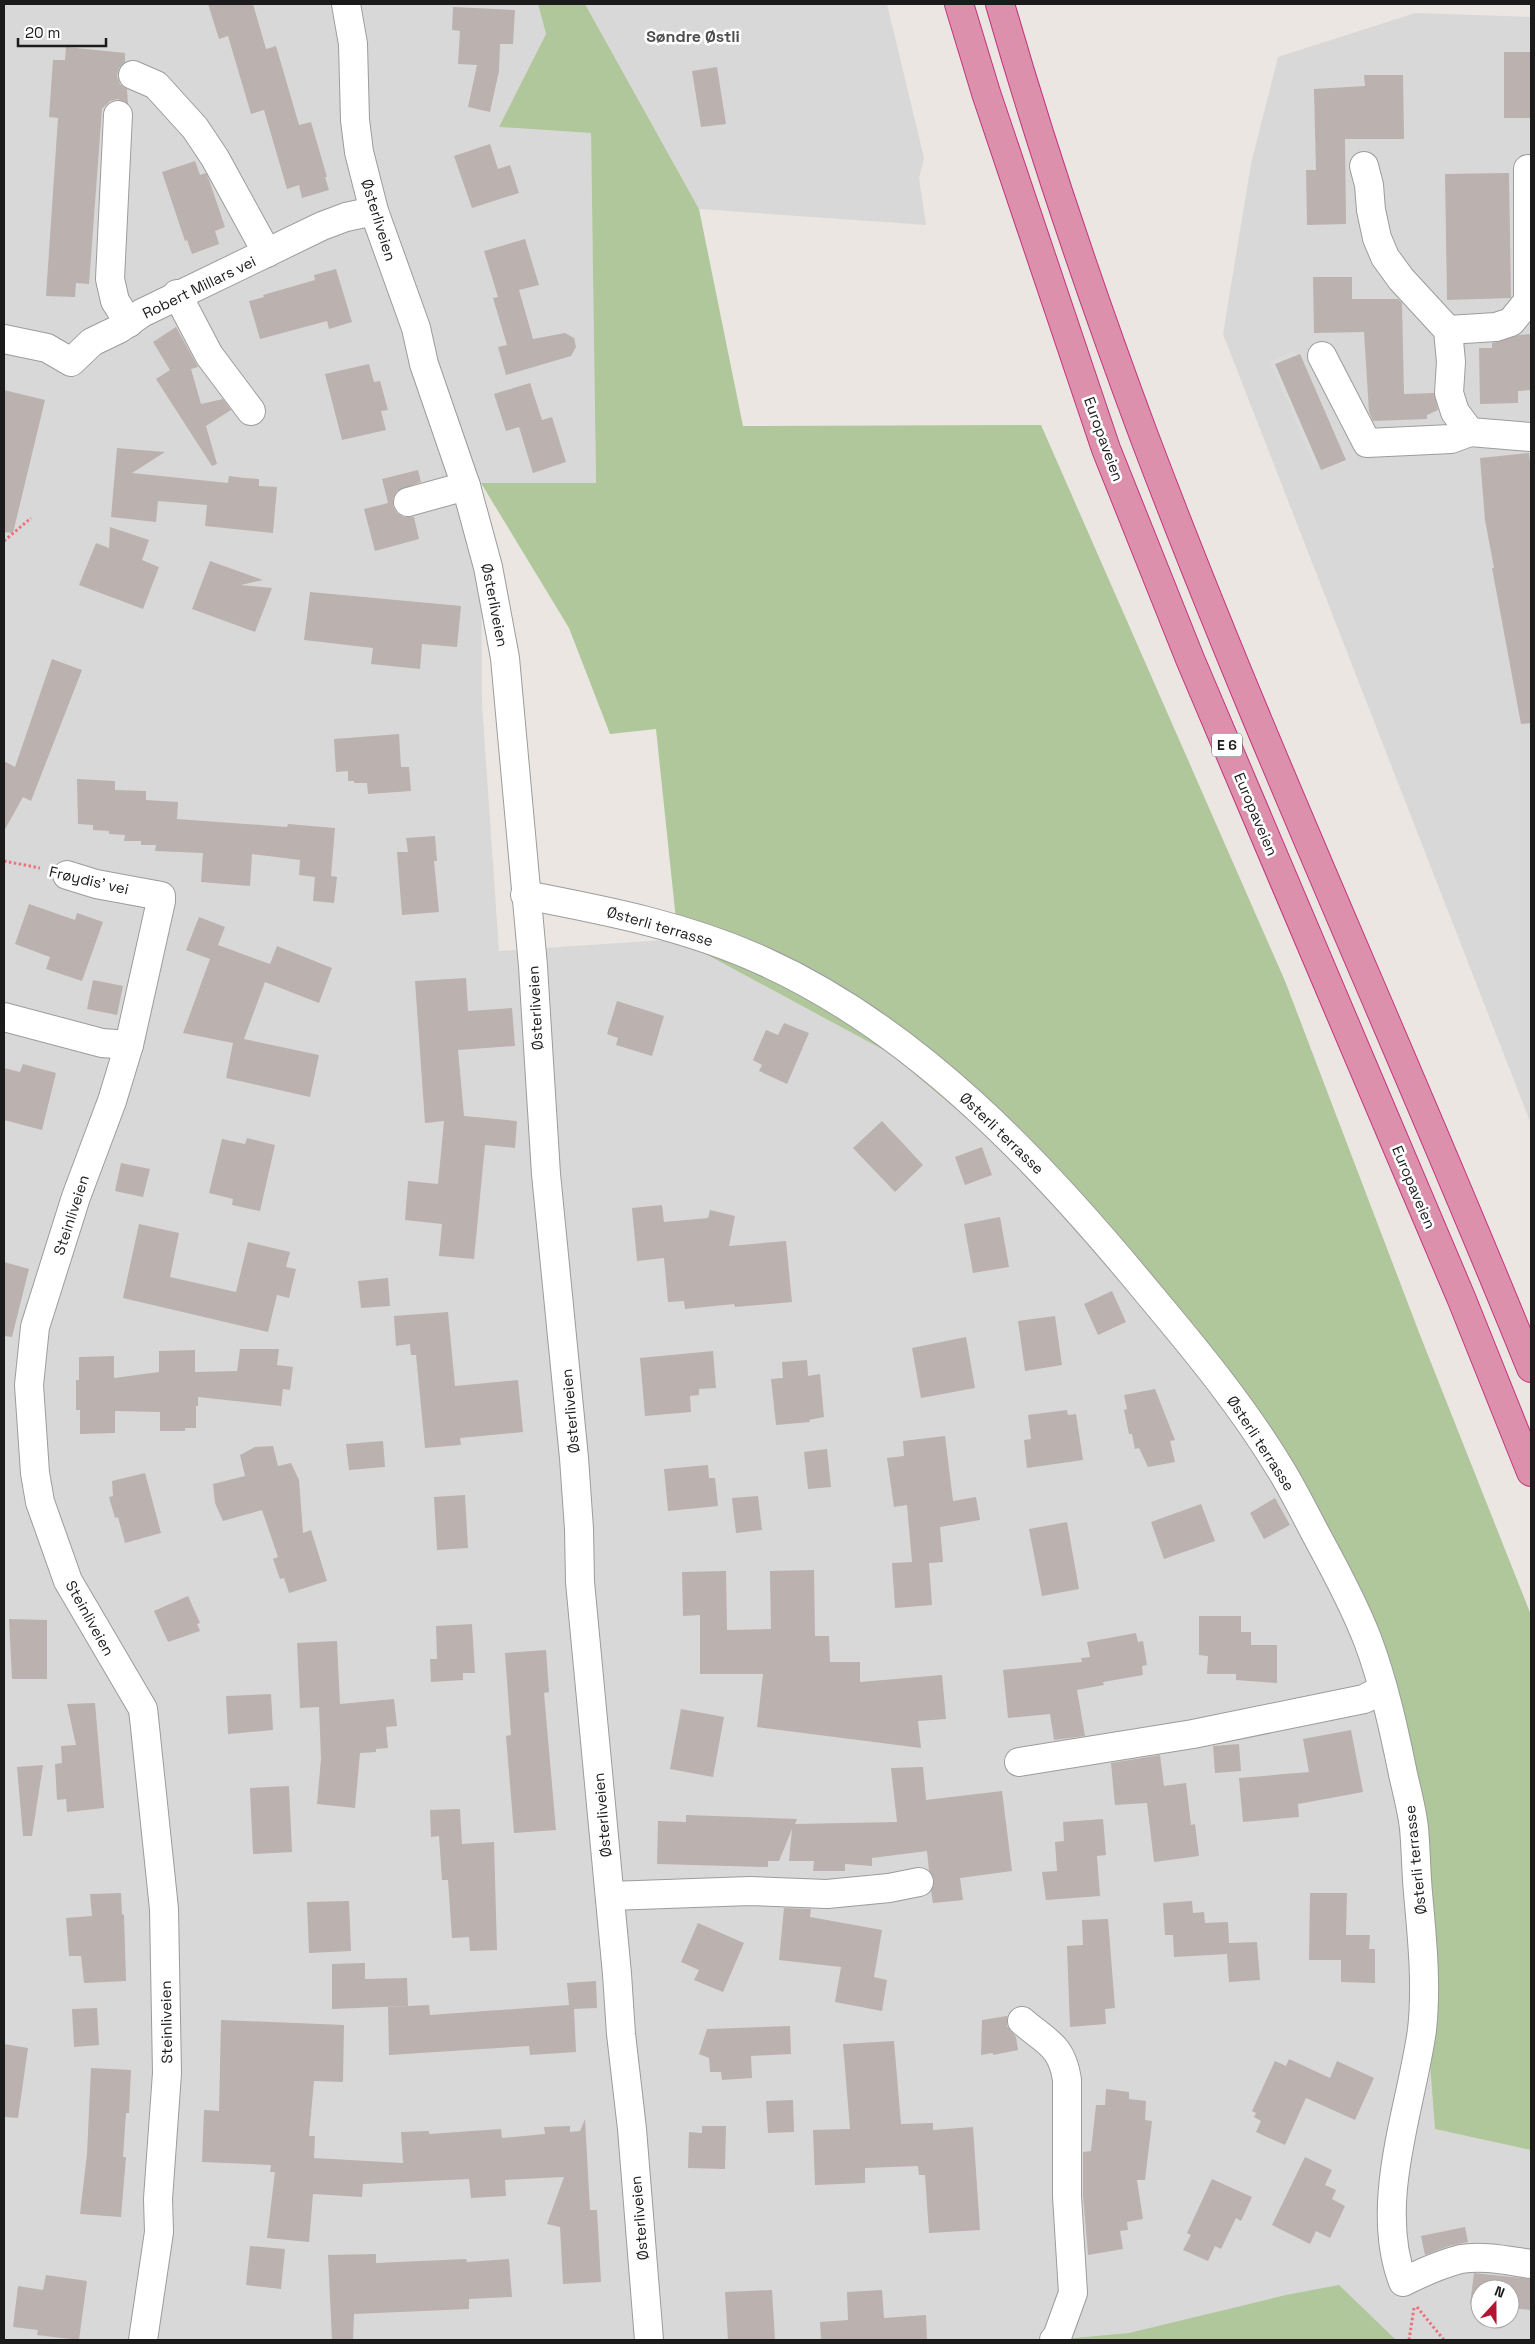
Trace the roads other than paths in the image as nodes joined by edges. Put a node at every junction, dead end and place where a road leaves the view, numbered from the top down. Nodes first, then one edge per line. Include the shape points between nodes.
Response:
1 (346, 4) edge
2 (959, 4) edge
3 (1000, 4) edge
4 (133, 75) dead end
5 (118, 115) dead end
6 (1364, 166) dead end
7 (1528, 169) dead end
8 (374, 211) junction
9 (267, 253) junction
10 (177, 294) junction
11 (129, 323) junction
12 (1448, 330) junction
13 (4, 339) edge
14 (1322, 356) dead end
15 (251, 411) dead end
16 (1470, 432) junction
17 (1531, 437) edge
18 (466, 486) junction
19 (408, 502) dead end
20 (67, 875) road end
21 (525, 895) junction
22 (159, 909) joint
23 (4, 1017) edge
24 (129, 1045) junction
25 (1531, 1368) edge
26 (1531, 1472) edge
27 (1383, 1689) junction
28 (1019, 1762) dead end
29 (919, 1882) dead end
30 (610, 1896) junction
31 (1022, 2021) dead end
32 (1531, 2264) edge
33 (143, 2340) edge
34 (649, 2340) edge
35 (1054, 2340) edge

1 - 8 street, Østerliveien via 353,44 359,152
2 - 26 highway, Europaveien / E 6 via 1106,449 1190,659 1458,1291
3 - 25 highway, E 6 via 1058,190 1148,445 1226,643
4 - 9 street via 156,85 196,128
5 - 11 street via 110,279 115,301
6 - 12 street via 1370,210 1385,257
7 - 12 street via 1528,301 1511,322 1496,327
8 - 9 street, Robert Millars vei via 322,226
8 - 18 street, Østerliveien via 416,328 424,364
9 - 10 street, Robert Millars vei
10 - 11 street, Robert Millars vei
10 - 15 street via 209,355
11 - 13 street, Robert Millars vei via 92,342 71,362 47,348
12 - 16 street via 1449,393 1456,412
14 - 16 street via 1367,443 1451,439
16 - 17 street
18 - 19 street
18 - 21 street, Østerliveien via 488,568 505,658
20 - 22 street, Frøydis' vei via 161,896
21 - 27 street, Østerli terrasse via 623,913 696,933 766,962 838,1001 872,1024 944,1079 1008,1136 1097,1231 1208,1366 1262,1441 1282,1471 1343,1584 1368,1640
21 - 30 street, Østerliveien via 533,966 545,1165 574,1458 580,1582
22 - 24 street, Steinliveien
23 - 24 street via 102,1043
24 - 33 street, Steinliveien via 35,1326 29,1385 40,1502 68,1581 143,1709 164,1909 167,2073 158,2199 159,2232
27 - 28 street via 1364,1699 1212,1730
27 - 32 street, Østerli terrasse via 1414,1826 1421,1909 1423,1993 1422,2031 1401,2131 1393,2207 1394,2260 1409,2294 1423,2272 1462,2259 1484,2258
29 - 30 street via 827,1894 750,1891
30 - 34 street, Østerliveien
31 - 35 street via 1057,2050 1065,2062 1067,2080 1067,2196 1073,2293

